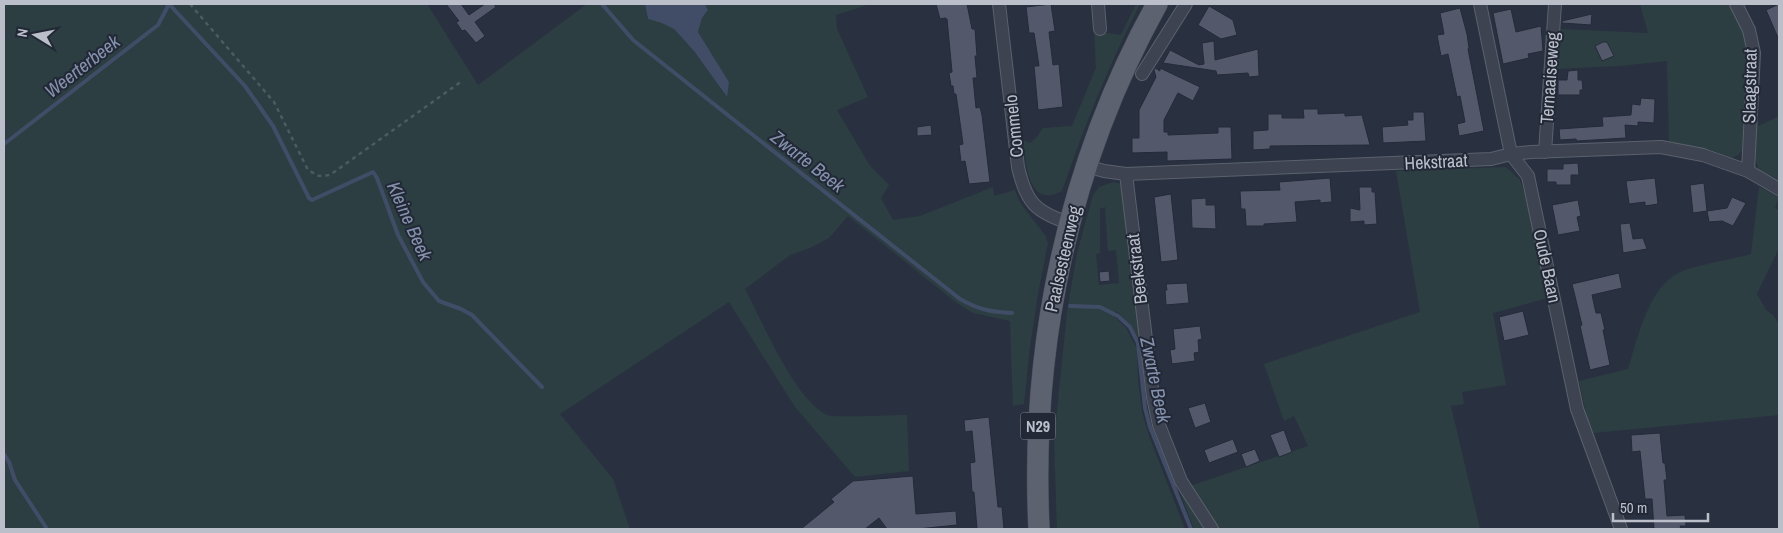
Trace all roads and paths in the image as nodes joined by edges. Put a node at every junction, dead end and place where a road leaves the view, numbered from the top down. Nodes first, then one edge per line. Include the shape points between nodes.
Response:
1 (190, 4) edge
2 (999, 4) edge
3 (1098, 4) edge
4 (1157, 4) edge
5 (1186, 4) edge
6 (1480, 4) edge
7 (1555, 4) edge
8 (1736, 4) edge
9 (1100, 29) dead end
10 (1142, 74) dead end
11 (462, 82) dead end
12 (1545, 152) junction
13 (1511, 154) junction
14 (1086, 166) junction
15 (1748, 171) junction
16 (1126, 174) junction
17 (1779, 189) edge
18 (1069, 223) junction
19 (1039, 529) edge
20 (1212, 529) edge
21 (1621, 529) edge

1 - 11 path via 274,102 308,170 319,176 330,175
2 - 18 street, Commelo via 1023,189 1041,211
3 - 9 street
4 - 14 main road, Paalsesteenweg / N29 via 1115,89
5 - 10 street
6 - 13 street, Oude Baan
7 - 12 street, Ternaaiseweg
8 - 15 street, Slaagstraat via 1754,53
12 - 13 street, Hekstraat
12 - 15 street, Hekstraat via 1662,147 1703,155
13 - 16 street, Hekstraat via 1491,159
13 - 21 street, Oude Baan via 1528,176 1577,409
14 - 16 street, Hekstraat
14 - 18 main road, Paalsesteenweg / N29
15 - 17 street, Hekstraat
16 - 20 street, Beekstraat via 1152,397 1159,425 1181,481
18 - 19 main road, Paalsesteenweg / N29 via 1055,284 1043,363 1038,435

